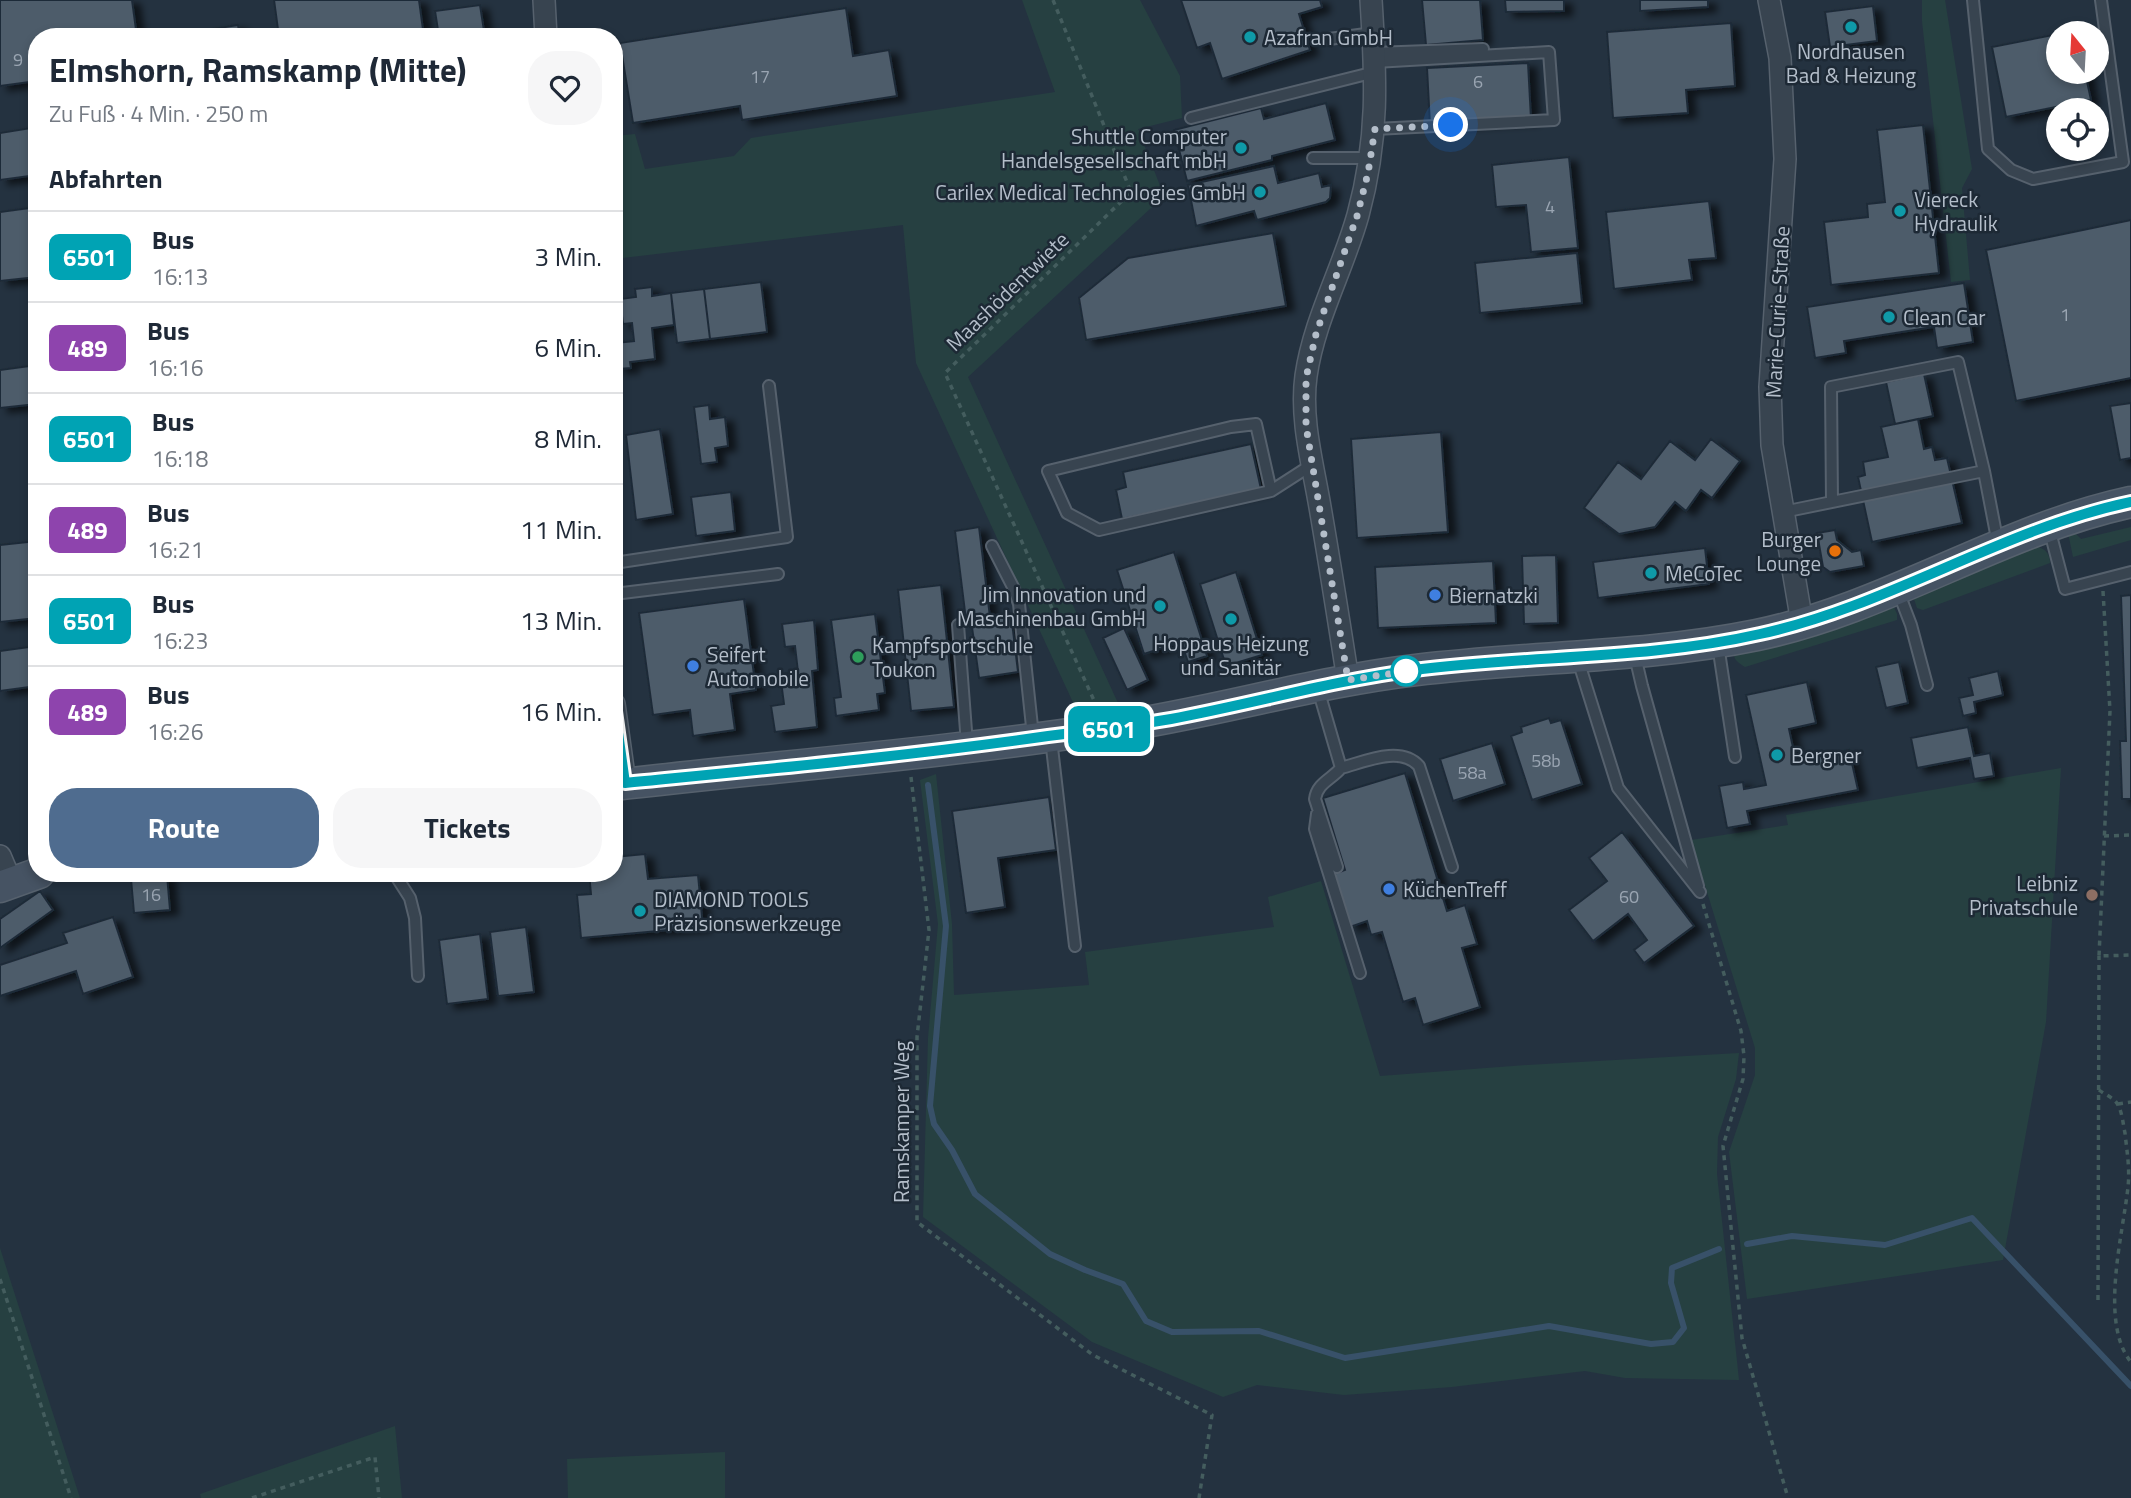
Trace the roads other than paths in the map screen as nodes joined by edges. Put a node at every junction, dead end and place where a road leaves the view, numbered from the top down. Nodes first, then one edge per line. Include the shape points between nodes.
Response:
1 (544, 0) edge
2 (1371, 0) edge
3 (1769, 0) edge
4 (1973, 0) edge
5 (2101, 0) edge
6 (546, 28) edge
7 (1329, 39) dead end
8 (1558, 46) dead end
9 (1374, 55) junction
10 (1191, 118) dead end
11 (1375, 129) junction
12 (1313, 158) dead end
13 (1370, 158) junction
14 (769, 386) dead end
15 (1313, 464) junction
16 (1984, 471) junction
17 (1271, 491) junction
18 (1832, 502) junction
19 (2131, 502) edge
20 (1783, 512) junction
21 (2049, 527) junction
22 (1998, 546) junction
23 (992, 547) dead end
24 (623, 562) edge
25 (2131, 572) edge
26 (778, 574) dead end
27 (1897, 589) junction
28 (623, 593) edge
29 (1802, 623) junction
30 (958, 625) dead end
31 (1718, 642) junction
32 (1634, 652) junction
33 (1577, 656) junction
34 (1348, 680) junction
35 (1927, 685) dead end
36 (1317, 687) junction
37 (1042, 737) junction
38 (967, 747) junction
39 (1735, 757) dead end
40 (1341, 768) junction
41 (623, 784) edge
42 (1318, 808) junction
43 (1337, 867) dead end
44 (1452, 867) dead end
45 (400, 882) edge
46 (1075, 946) dead end
47 (1360, 973) dead end
48 (418, 976) dead end

1 - 6 street
2 - 9 street
3 - 20 street, Marie-Curie-Straße via 1780,58 1784,132 1770,387 1772,445
4 - 5 lane via 1988,149 2011,170 2033,178 2123,162
7 - 9 lane
8 - 9 lane
9 - 10 lane
9 - 11 street
9 - 11 lane via 1549,52 1554,120
11 - 13 street
12 - 13 lane
13 - 15 street via 1357,216 1316,334 1306,378 1306,426
14 - 24 lane via 787,537
15 - 17 lane
15 - 34 street
16 - 18 lane
16 - 18 lane via 1958,362 1844,384 1831,387
16 - 22 lane
17 - 17 lane via 1099,530 1068,513 1048,471 1256,424
18 - 20 lane
19 - 21 street
20 - 29 street, Marie-Curie-Straße
21 - 22 street
21 - 25 lane via 2066,589
22 - 27 street
23 - 37 lane via 1019,604
26 - 28 lane
27 - 29 street
27 - 35 lane
29 - 31 street
30 - 38 lane
31 - 32 street
31 - 39 lane
32 - 33 street
32 - 33 lane via 1700,892 1618,788
33 - 34 street
34 - 36 street
36 - 37 street via 1173,719
36 - 40 lane
37 - 38 street
37 - 46 lane
38 - 41 street
40 - 42 lane via 1316,792
40 - 44 lane via 1402,755 1413,759
42 - 43 lane
42 - 47 lane via 1315,829
45 - 48 lane via 415,918

